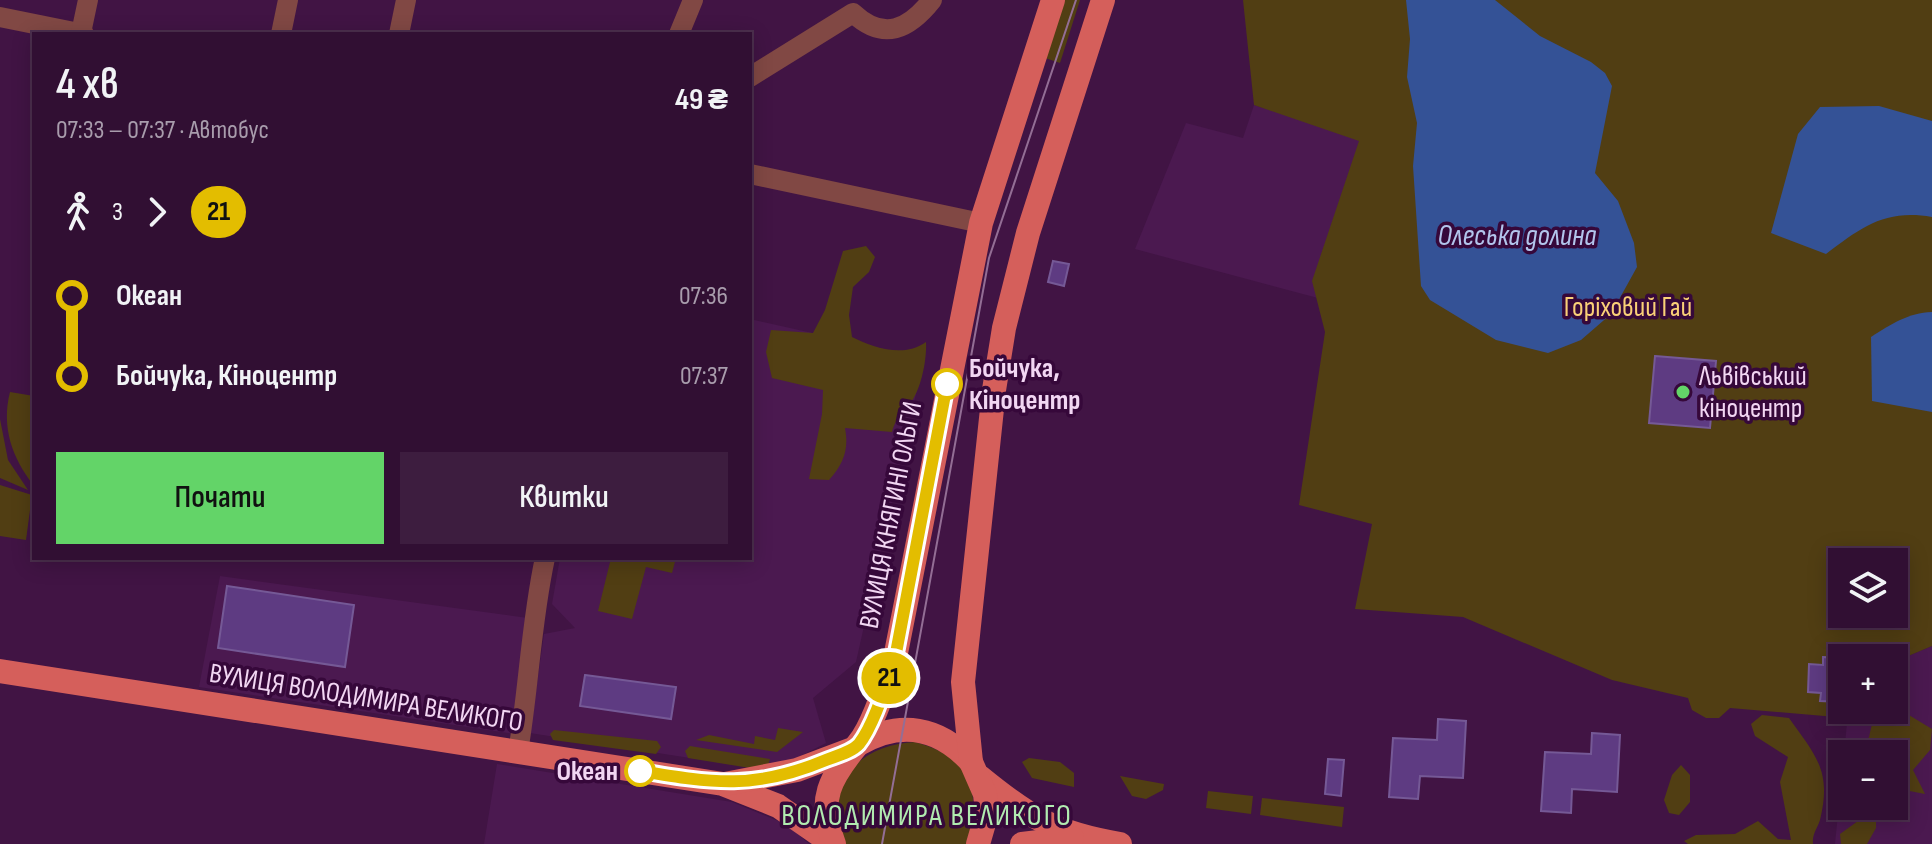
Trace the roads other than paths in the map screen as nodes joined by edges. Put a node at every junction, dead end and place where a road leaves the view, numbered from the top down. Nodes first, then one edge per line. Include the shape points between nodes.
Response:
1 (88, 0) edge
2 (288, 0) edge
3 (406, 0) edge
4 (693, 0) edge
5 (932, 0) edge
6 (1053, 0) edge
7 (1103, 0) edge
8 (853, 7) edge
9 (0, 17) edge
10 (73, 32) edge
11 (83, 32) edge
12 (281, 32) edge
13 (399, 32) edge
14 (680, 32) edge
15 (752, 76) edge
16 (752, 174) edge
17 (981, 223) junction
18 (545, 560) edge
19 (0, 671) edge
20 (856, 746) junction
21 (518, 752) junction
22 (976, 769) junction
23 (723, 784) junction
24 (1079, 838) junction
25 (833, 844) edge
26 (978, 844) edge
27 (1022, 844) edge
28 (1120, 844) edge

1 - 11 street
2 - 12 street
3 - 13 street
4 - 14 street
5 - 8 street via 909,25 889,30 862,22
6 - 17 main road, ВУЛИЦЯ КНЯГИНІ ОЛЬГИ
7 - 22 main road via 1028,233 1004,328 963,659 963,699
8 - 15 street
9 - 10 street
16 - 17 street
17 - 20 main road, ВУЛИЦЯ КНЯГИНІ ОЛЬГИ via 896,653
18 - 21 street
19 - 21 main road, ВУЛИЦЯ ВОЛОДИМИРА ВЕЛИКОГО
20 - 22 main road, ВУЛИЦЯ ВОЛОДИМИРА ВЕЛИКОГО via 888,730 920,730 957,747
20 - 23 main road, ВУЛИЦЯ ВОЛОДИМИРА ВЕЛИКОГО via 797,770
20 - 25 main road, ВУЛИЦЯ КНЯГИНІ ОЛЬГИ via 841,762 827,794
21 - 23 main road, ВУЛИЦЯ ВОЛОДИМИРА ВЕЛИКОГО
22 - 24 main road, ВУЛИЦЯ ВОЛОДИМИРА ВЕЛИКОГО via 1036,819
22 - 26 main road via 987,813
23 - 25 main road, ВУЛИЦЯ ВОЛОДИМИРА ВЕЛИКОГО via 778,806
24 - 27 main road, ВУЛИЦЯ ВОЛОДИМИРА ВЕЛИКОГО
24 - 28 main road, ВУЛИЦЯ ВОЛОДИМИРА ВЕЛИКОГО

